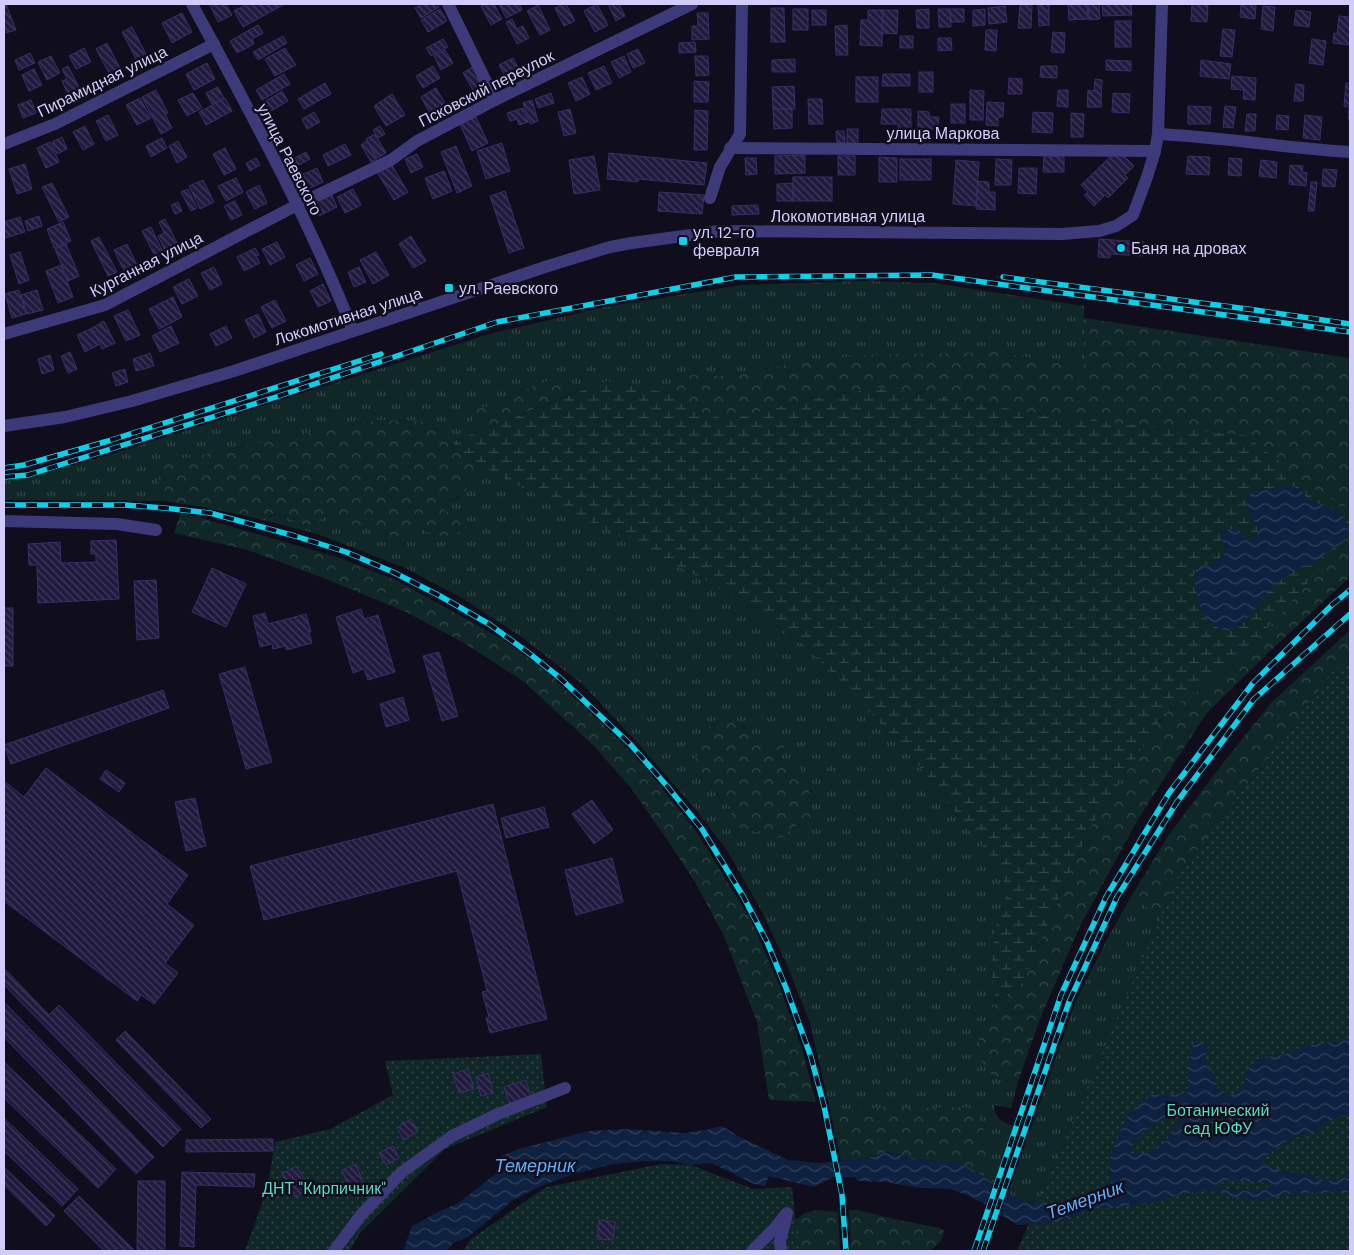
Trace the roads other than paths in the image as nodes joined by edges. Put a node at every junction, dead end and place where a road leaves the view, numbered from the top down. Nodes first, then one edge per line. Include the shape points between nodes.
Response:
1 (192, 4) edge
2 (448, 4) edge
3 (692, 4) edge
4 (742, 4) edge
5 (1162, 4) edge
6 (214, 44) junction
7 (495, 100) junction
8 (1158, 134) junction
9 (4, 144) edge
10 (730, 148) junction
11 (1155, 151) junction
12 (1350, 152) edge
13 (710, 198) dead end
14 (297, 205) junction
15 (354, 331) junction
16 (4, 334) edge
17 (4, 426) edge
18 (4, 521) edge
19 (156, 530) dead end
20 (565, 1088) dead end
21 (334, 1251) edge
22 (752, 1251) edge
23 (781, 1251) edge

1 - 6 street, улица Раевского
2 - 7 street
3 - 7 street, Псковский переулок
4 - 10 street via 740,134
5 - 8 street, Локомотивная улица
6 - 9 street, Пирамидная улица via 55,124
6 - 14 street, улица Раевского
7 - 14 street, Псковский переулок via 417,141 390,160
8 - 11 street, Локомотивная улица
8 - 12 street
10 - 11 street, улица Маркова
10 - 13 street
11 - 15 street, Локомотивная улица via 1133,215 1116,226 1099,231 1061,234 720,231 610,247
14 - 15 street, улица Раевского
14 - 16 street, Курганная улица via 105,305
15 - 17 street, Локомотивная улица via 132,401 65,418
18 - 19 street via 117,524
20 - 21 street via 452,1136 402,1172 361,1215
22 - 23 street via 787,1213 780,1241

